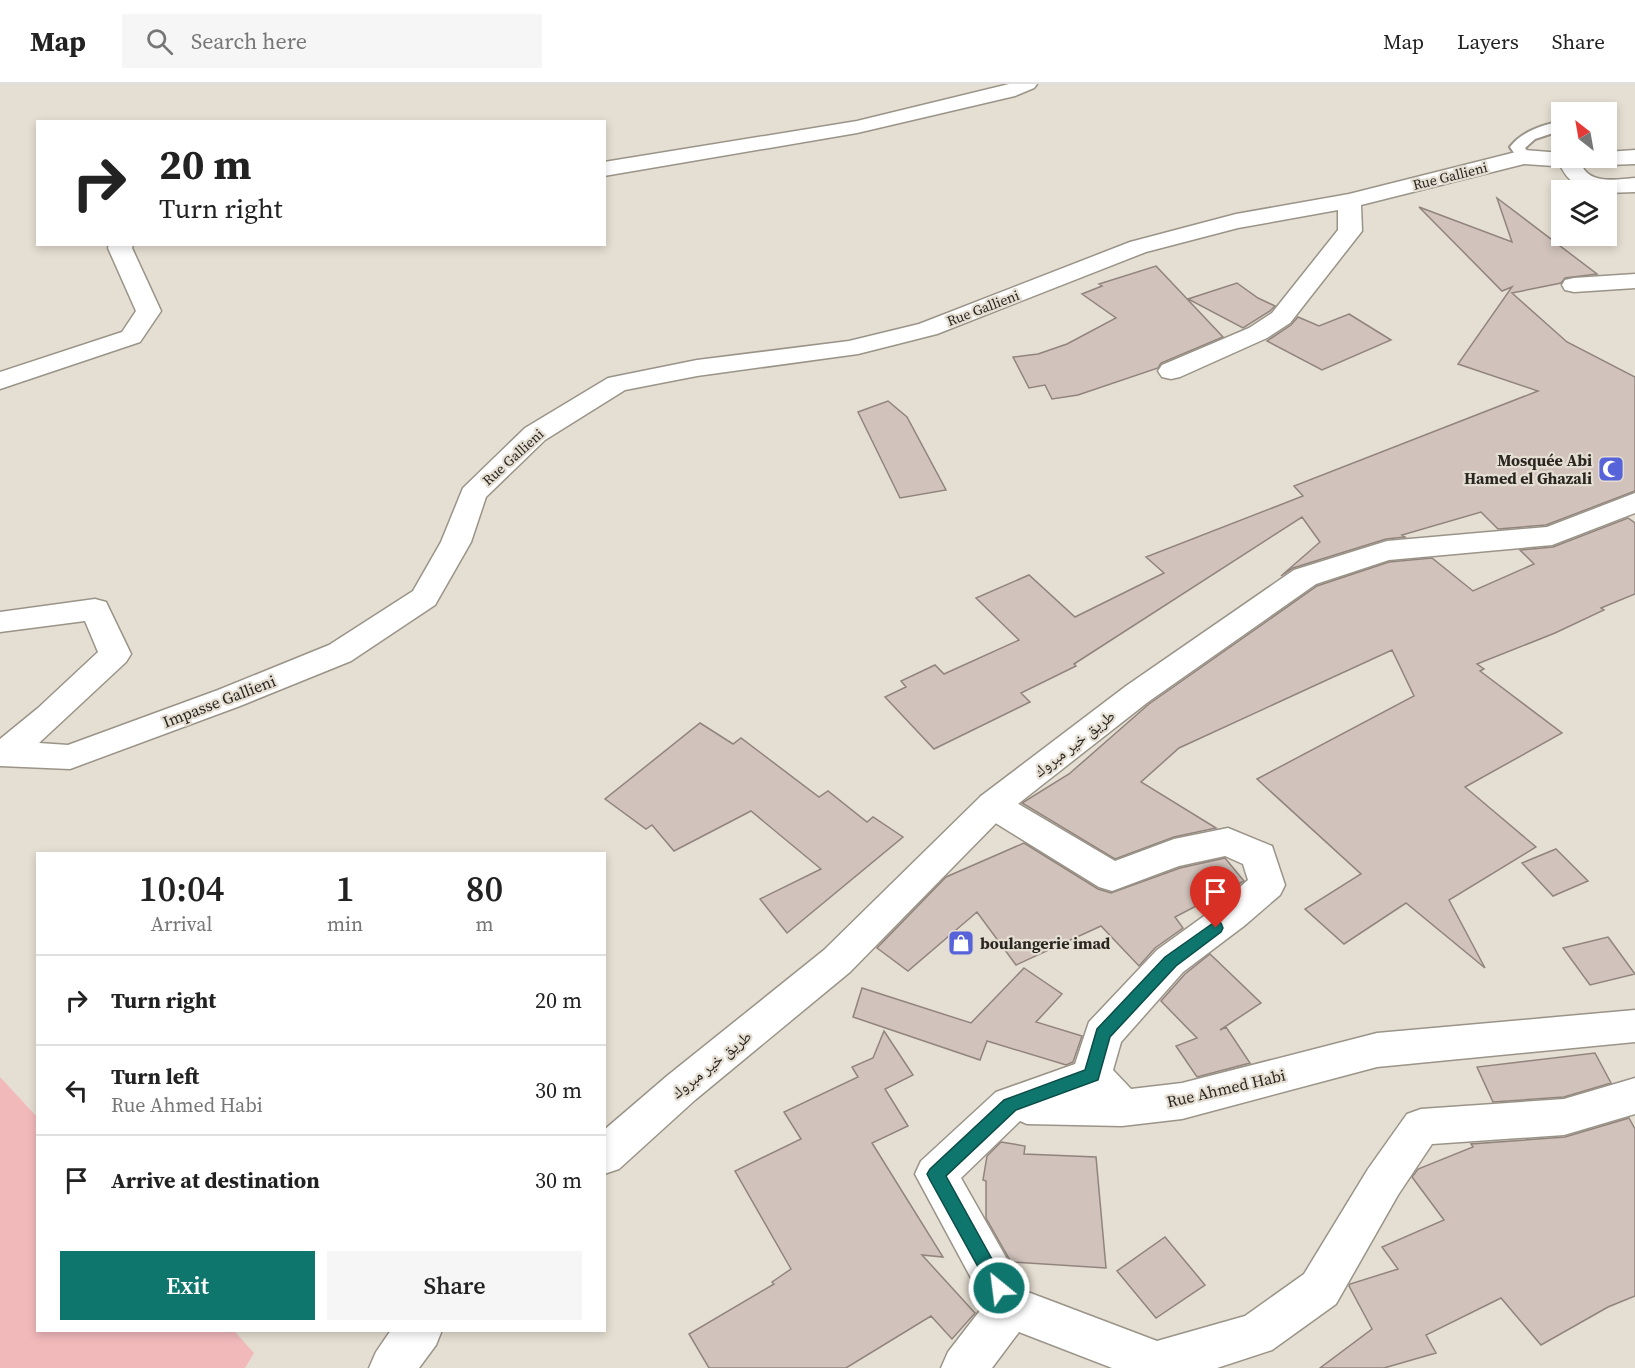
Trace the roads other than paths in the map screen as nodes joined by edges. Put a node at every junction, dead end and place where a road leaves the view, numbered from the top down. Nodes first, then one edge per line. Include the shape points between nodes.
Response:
1 (1027, 84) edge
2 (1551, 128) edge
3 (1524, 157) junction
4 (1635, 157) edge
5 (1617, 158) edge
6 (1551, 159) edge
7 (1572, 168) edge
8 (606, 169) edge
9 (1635, 185) edge
10 (1349, 201) junction
11 (120, 246) edge
12 (1635, 280) edge
13 (1574, 285) dead end
14 (1171, 371) dead end
15 (0, 381) edge
16 (1635, 502) edge
17 (424, 598) joint
18 (0, 622) edge
19 (3, 754) edge
20 (993, 806) junction
21 (1635, 1026) edge
22 (1092, 1075) junction
23 (1635, 1096) edge
24 (1010, 1105) junction
25 (1122, 1108) junction
26 (606, 1154) edge
27 (1010, 1307) junction
28 (419, 1332) edge
29 (392, 1368) edge
30 (964, 1368) edge

1 - 8 street via 1008,92 857,127
2 - 3 lane via 1530,136 1516,147
3 - 6 street, Rue Gallieni
3 - 10 street, Rue Gallieni
4 - 5 street, Rue Gallieni
7 - 9 street via 1574,174 1588,182
10 - 14 street via 1350,231 1281,318 1258,333
10 - 17 street, Rue Gallieni via 1236,221 1138,247 916,332 849,349 697,368 617,384 535,434 473,494 456,542
11 - 15 street via 149,311 131,337
12 - 13 street
16 - 20 street, طريق خير مبروك via 1552,536 1387,551 1305,577 1137,694
17 - 19 street, Impasse Gallieni via 340,653 70,757
18 - 19 street via 95,609 115,654
20 - 22 street via 1112,877 1174,854 1228,842 1259,856 1267,885 1170,962 1103,1034
20 - 26 street, طريق خير مبروك via 837,961
21 - 25 street, Rue Ahmed Habi via 1377,1050 1182,1101
22 - 24 street
22 - 25 street
23 - 27 street via 1564,1117 1421,1127 1383,1182 1320,1289 1256,1335 1157,1363
24 - 25 street, Rue Ahmed Habi
24 - 27 street via 936,1174
27 - 30 street
28 - 29 street

